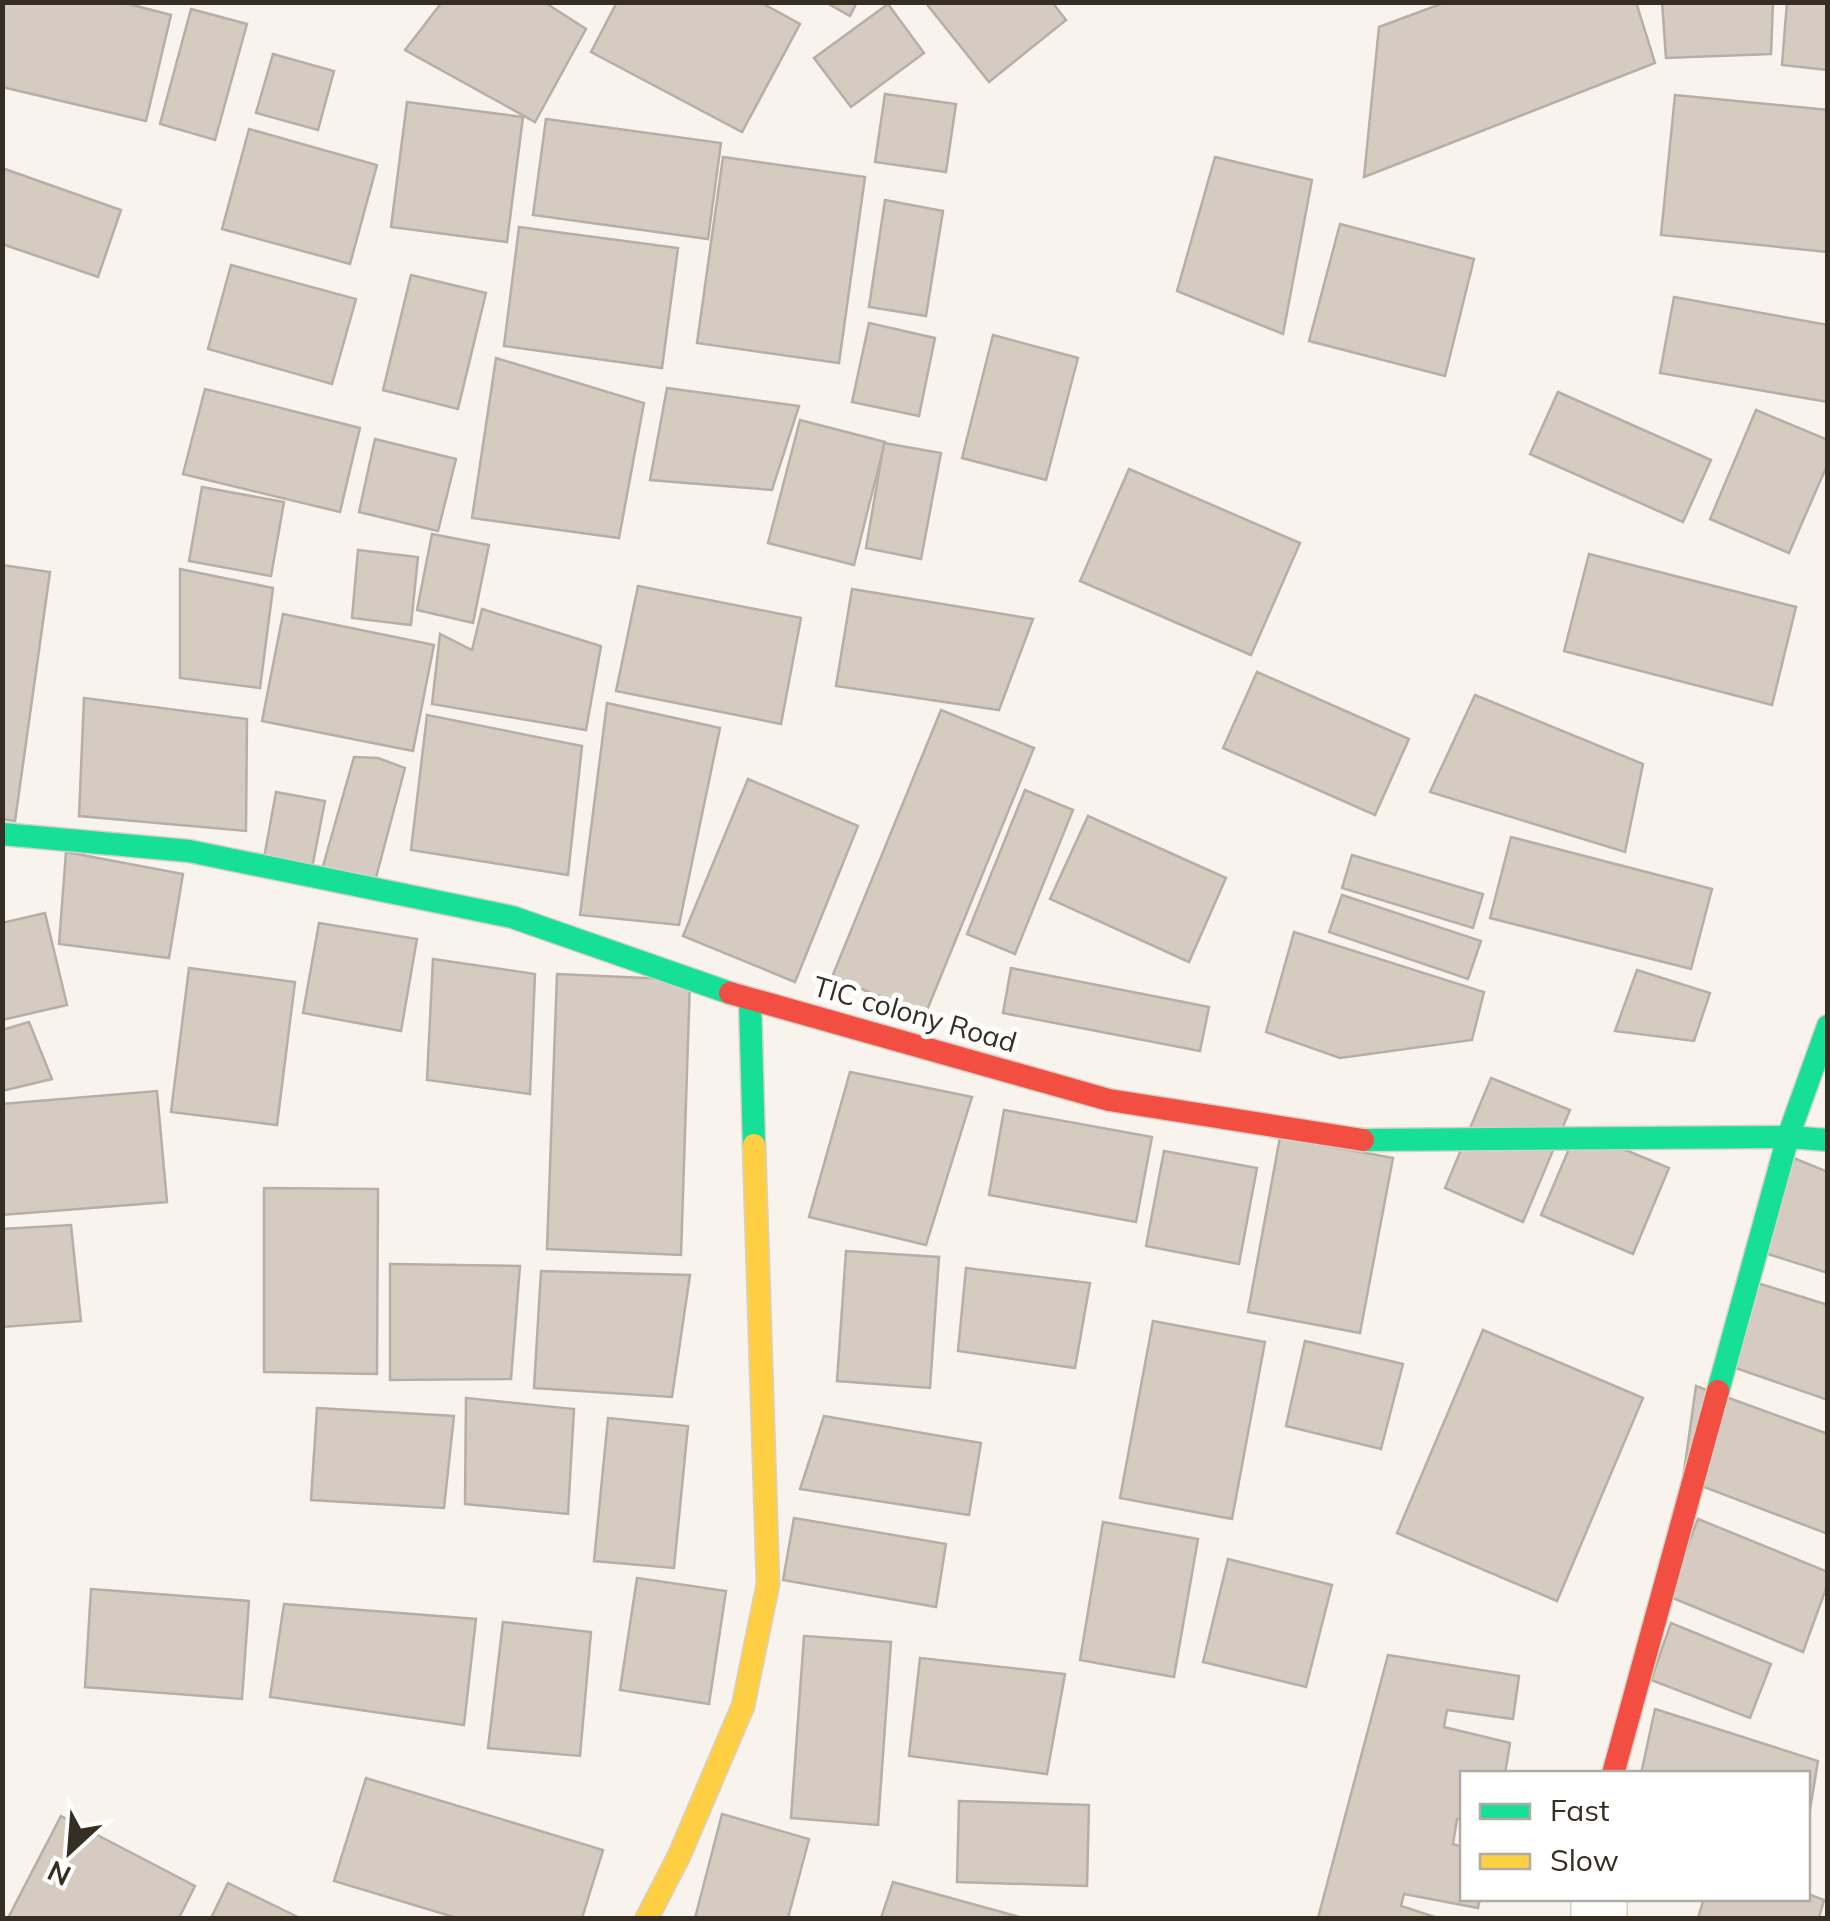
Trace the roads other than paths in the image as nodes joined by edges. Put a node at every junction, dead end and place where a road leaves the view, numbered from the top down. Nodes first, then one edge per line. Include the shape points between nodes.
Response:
1 (2, 834) edge
2 (750, 1000) junction
3 (1828, 1026) edge
4 (1788, 1137) junction
5 (1828, 1140) edge
6 (1615, 1771) edge
7 (648, 1918) edge

1 - 2 street, TIC colony Road via 189,851 512,917
2 - 4 street, TIC colony Road via 1109,1100 1364,1140
2 - 7 street via 768,1584 743,1706
3 - 4 street
4 - 5 street, TIC colony Road
4 - 6 street

